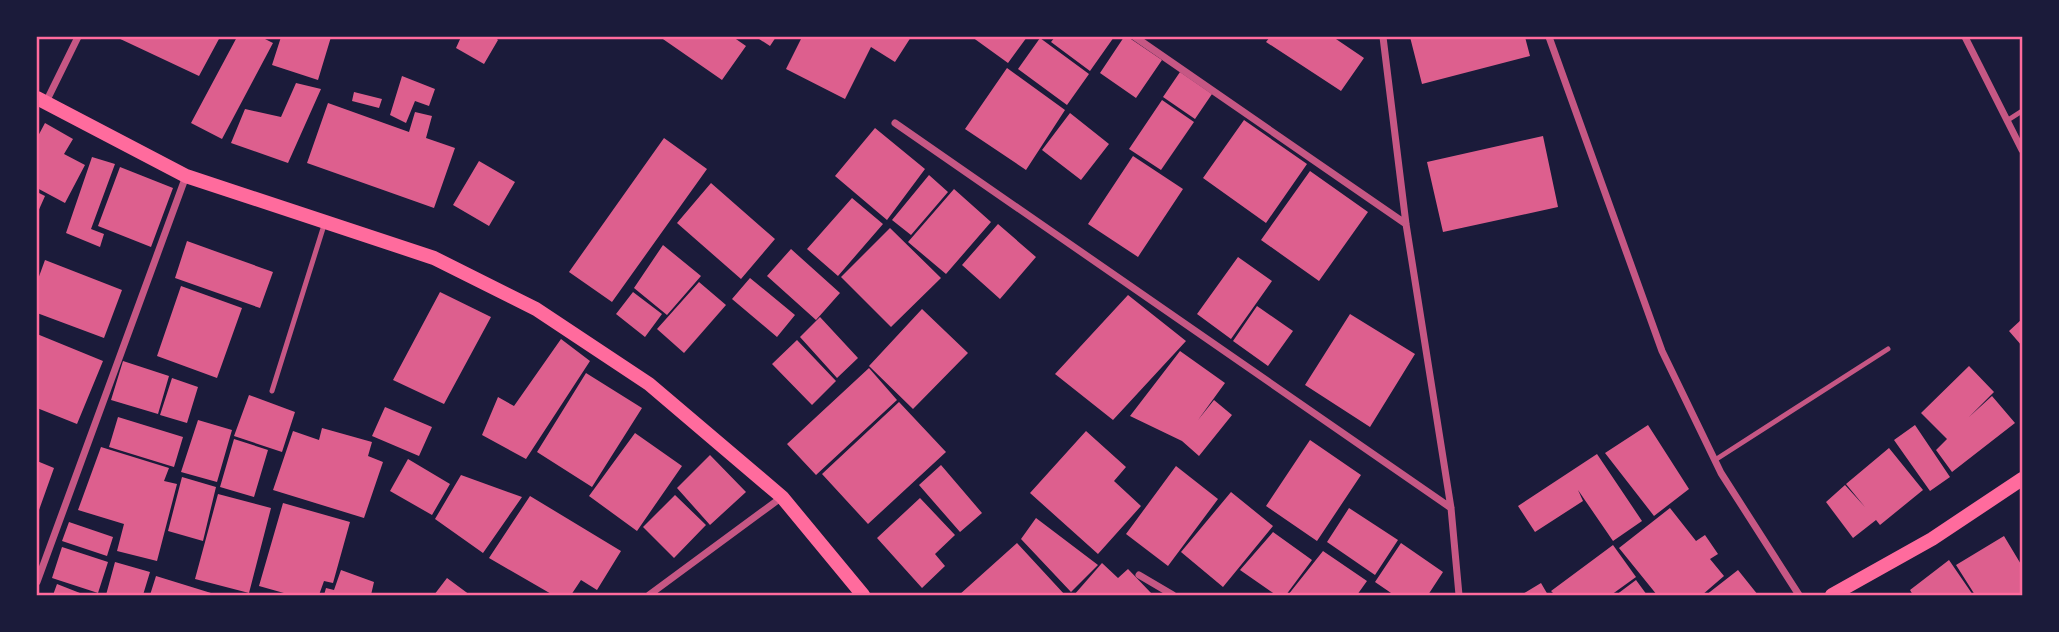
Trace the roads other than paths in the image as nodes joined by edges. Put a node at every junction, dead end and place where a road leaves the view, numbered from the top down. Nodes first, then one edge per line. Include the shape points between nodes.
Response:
1 (78, 37) edge
2 (1135, 37) edge
3 (1383, 37) edge
4 (1549, 37) edge
5 (1965, 37) edge
6 (41, 101) edge
7 (2022, 111) edge
8 (2008, 120) junction
9 (895, 123) dead end
10 (2022, 150) edge
11 (186, 176) junction
12 (325, 222) junction
13 (1406, 224) junction
14 (1888, 349) dead end
15 (272, 391) dead end
16 (1715, 460) junction
17 (2022, 479) edge
18 (782, 497) junction
19 (1451, 508) junction
20 (1139, 575) dead end
21 (37, 582) edge
22 (649, 595) edge
23 (863, 595) edge
24 (1173, 595) edge
25 (1459, 595) edge
26 (1799, 595) edge
27 (1832, 595) edge

1 - 6 street
2 - 13 street
3 - 13 street
4 - 16 street via 1662,351
5 - 8 street
6 - 11 main road
7 - 8 lane
8 - 10 street
9 - 19 street
11 - 12 main road
11 - 21 street
12 - 15 lane
12 - 18 main road via 434,258 536,309 649,384
13 - 19 street
14 - 16 lane
16 - 26 street
17 - 27 main road via 1932,539
18 - 22 street
18 - 23 main road
19 - 25 street
20 - 24 street

